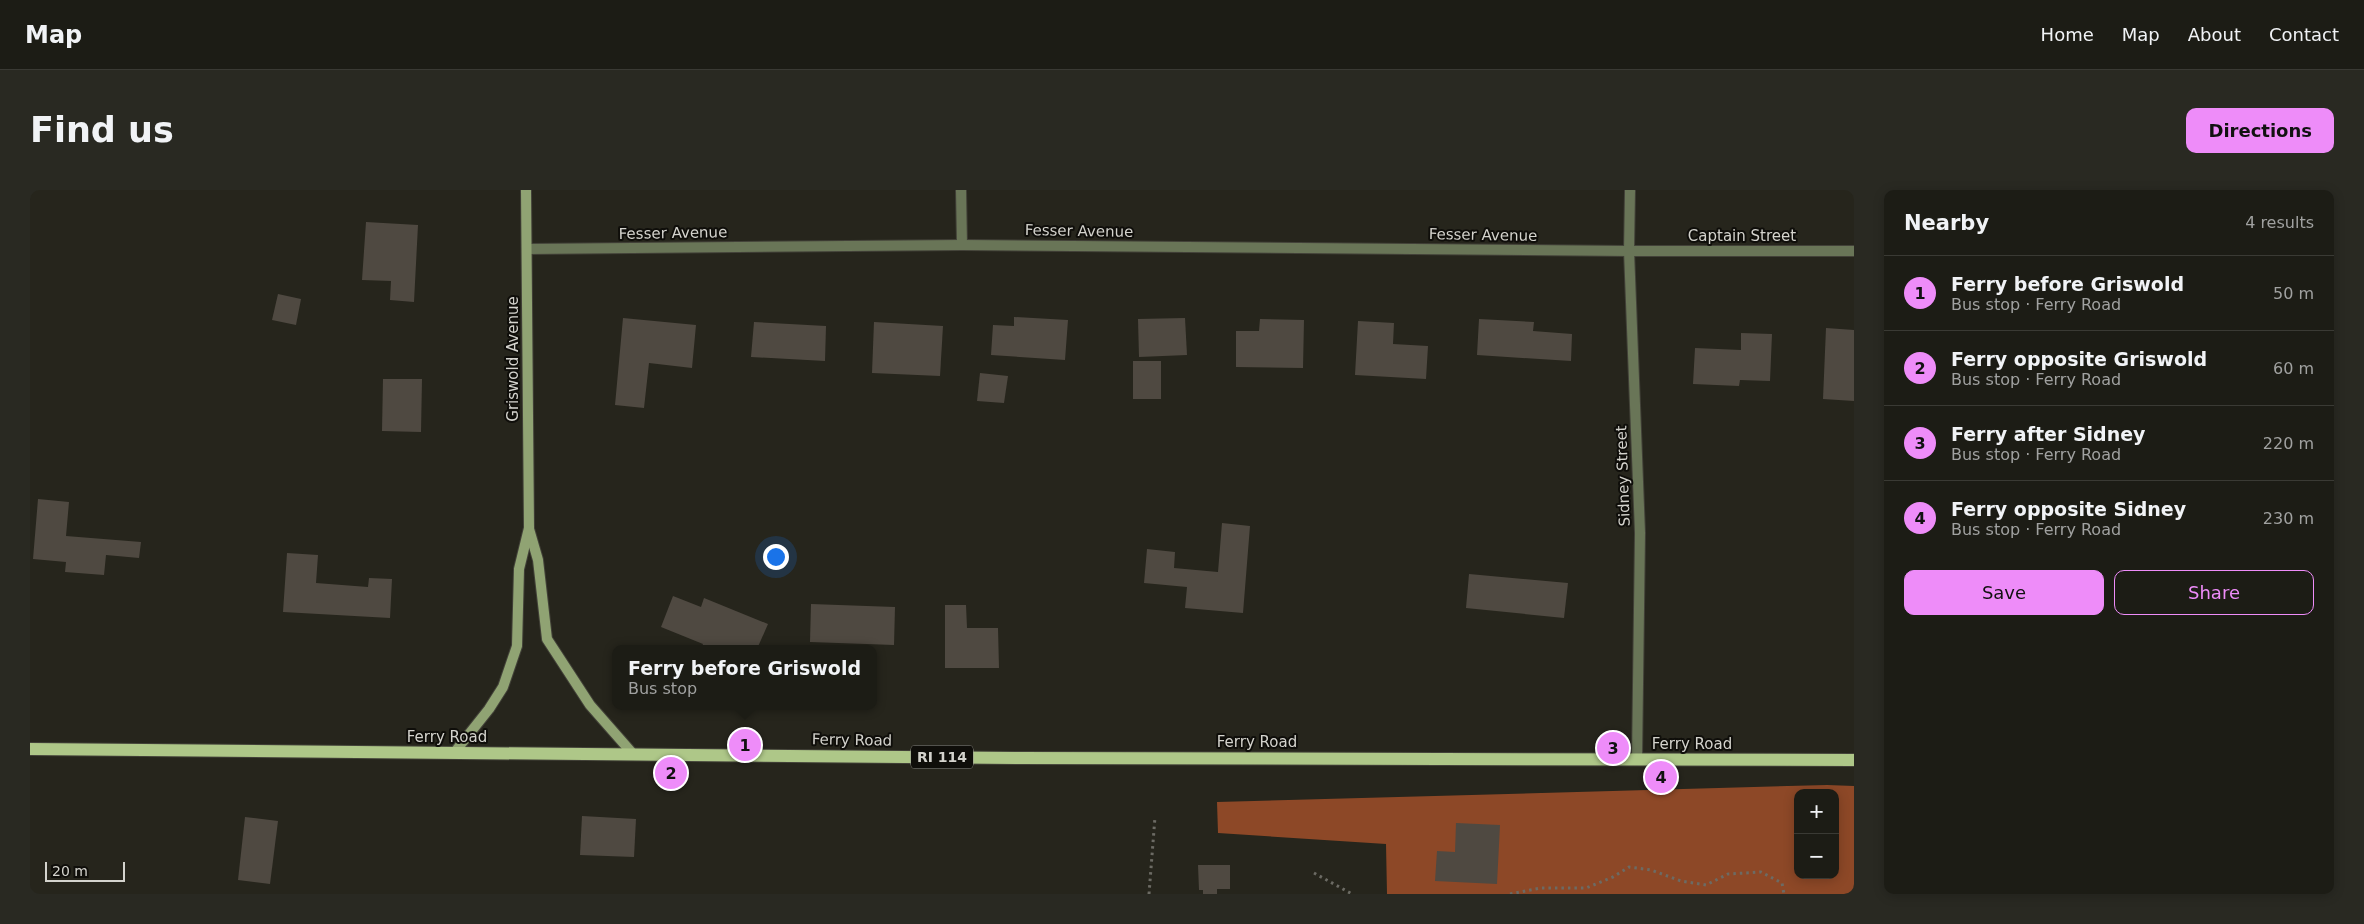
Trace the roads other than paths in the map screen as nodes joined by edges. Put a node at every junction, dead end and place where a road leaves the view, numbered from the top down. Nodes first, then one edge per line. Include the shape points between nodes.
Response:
1 (526, 190) edge
2 (961, 190) edge
3 (1630, 191) edge
4 (962, 244) junction
5 (528, 250) junction
6 (1854, 250) edge
7 (1629, 252) junction
8 (529, 528) junction
9 (30, 749) edge
10 (454, 753) junction
11 (633, 754) junction
12 (1637, 760) junction
13 (1854, 760) edge

1 - 5 street, Griswold Avenue
2 - 4 street
3 - 7 street, Sidney Street
4 - 5 street, Fesser Avenue
4 - 7 street, Fesser Avenue
5 - 8 street, Griswold Avenue
6 - 7 street, Captain Street
7 - 12 street, Sidney Street via 1640,534
8 - 10 street via 519,569 517,646 502,687
8 - 11 street via 538,560 547,639 590,705
9 - 10 main road, Ferry Road / RI 114
10 - 11 main road, Ferry Road / RI 114
11 - 12 main road, Ferry Road / RI 114
12 - 13 main road, Ferry Road / RI 114

